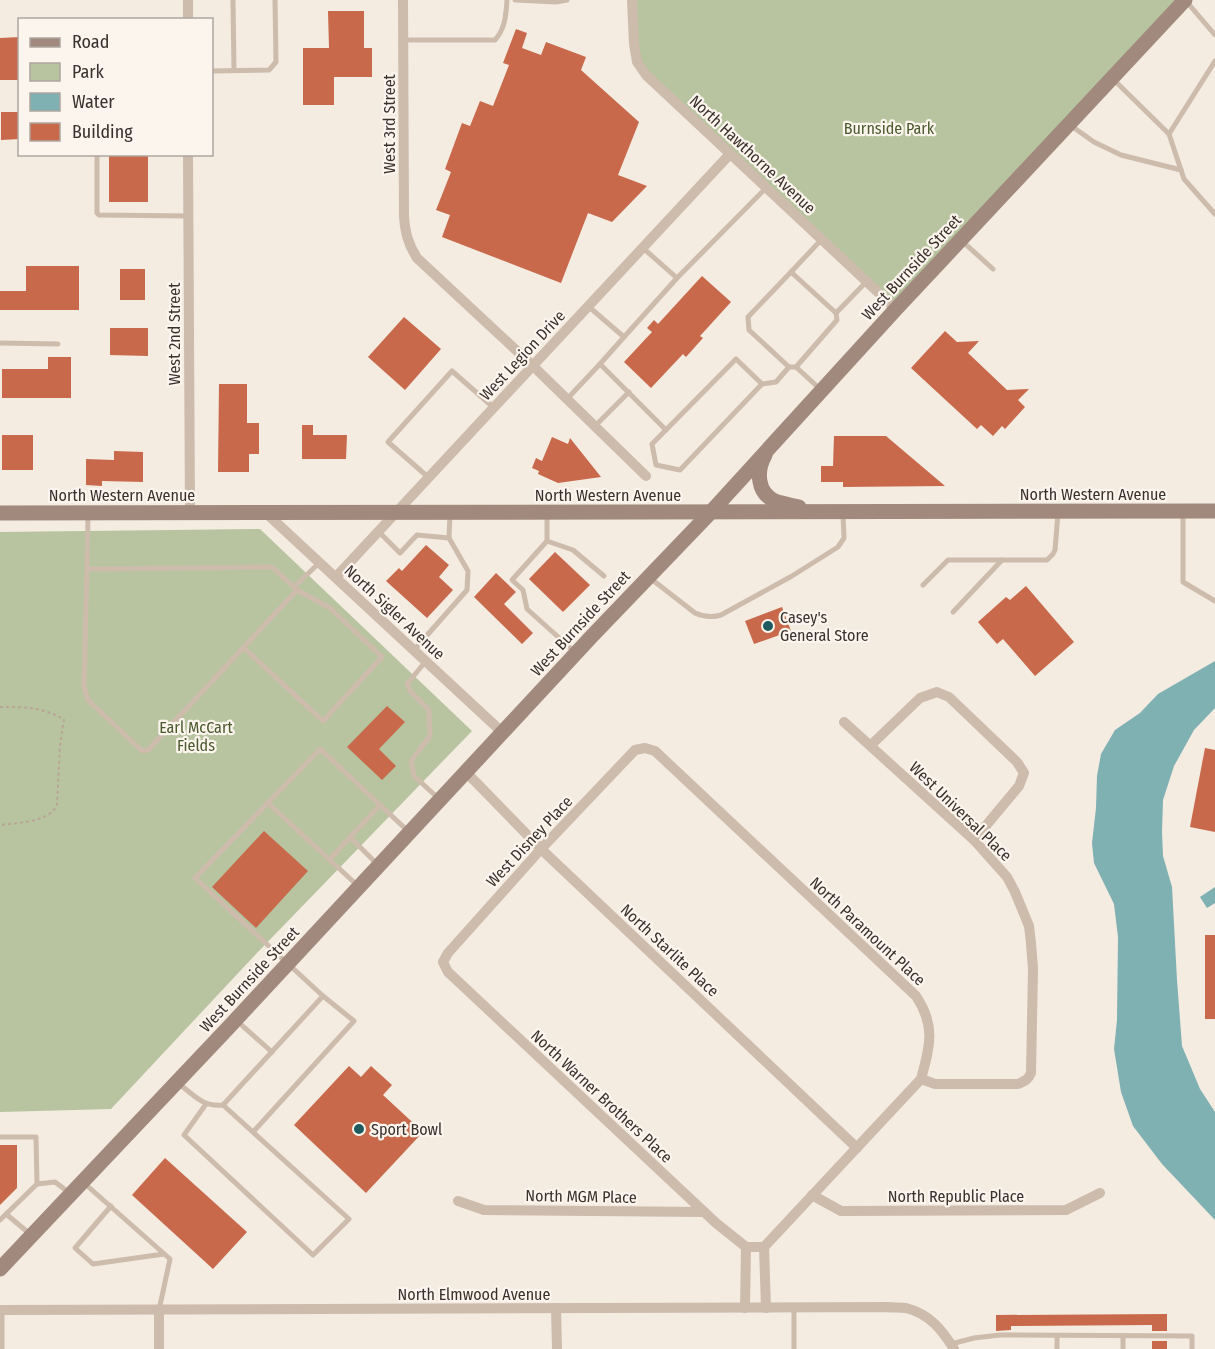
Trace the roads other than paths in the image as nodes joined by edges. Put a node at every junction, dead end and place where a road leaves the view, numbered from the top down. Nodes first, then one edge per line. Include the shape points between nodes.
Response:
1 (188, 0) edge
2 (233, 0) edge
3 (275, 0) edge
4 (403, 0) edge
5 (507, 0) edge
6 (514, 0) edge
7 (567, 0) edge
8 (632, 0) edge
9 (1185, 0) edge
10 (188, 18) edge
11 (1215, 34) edge
12 (403, 40) junction
13 (1215, 61) edge
14 (213, 70) edge
15 (234, 70) junction
16 (1112, 77) junction
17 (1068, 124) junction
18 (1169, 134) junction
19 (730, 154) junction
20 (97, 156) edge
21 (188, 156) edge
22 (1181, 170) junction
23 (766, 188) junction
24 (1215, 214) edge
25 (188, 216) junction
26 (822, 239) junction
27 (961, 239) junction
28 (642, 248) junction
29 (993, 269) dead end
30 (791, 272) junction
31 (677, 278) junction
32 (867, 281) junction
33 (588, 306) junction
34 (896, 309) junction
35 (836, 313) junction
36 (624, 337) junction
37 (0, 343) edge
38 (58, 344) dead end
39 (600, 364) junction
40 (532, 365) junction
41 (792, 367) junction
42 (762, 384) junction
43 (822, 390) junction
44 (629, 392) junction
45 (567, 399) junction
46 (493, 407) junction
47 (596, 426) junction
48 (666, 430) junction
49 (771, 445) junction
50 (656, 465) junction
51 (646, 476) joint
52 (428, 477) junction
53 (1183, 511) junction
54 (1215, 511) edge
55 (825, 512) junction
56 (843, 512) junction
57 (1058, 512) junction
58 (0, 513) edge
59 (88, 513) junction
60 (190, 513) junction
61 (266, 513) junction
62 (395, 513) junction
63 (450, 513) junction
64 (548, 513) junction
65 (710, 513) junction
66 (378, 531) junction
67 (449, 538) junction
68 (547, 541) junction
69 (1002, 560) junction
70 (319, 562) junction
71 (87, 568) junction
72 (604, 576) dead end
73 (336, 577) junction
74 (649, 577) junction
75 (923, 585) dead end
76 (296, 588) junction
77 (1215, 601) edge
78 (953, 612) dead end
79 (244, 648) junction
80 (414, 650) junction
81 (576, 653) junction
82 (426, 661) junction
83 (844, 722) dead end
84 (503, 733) junction
85 (871, 745) junction
86 (645, 748) joint
87 (466, 772) junction
88 (440, 800) junction
89 (268, 803) junction
90 (380, 805) junction
91 (410, 832) junction
92 (350, 837) junction
93 (974, 840) junction
94 (541, 849) junction
95 (329, 860) junction
96 (379, 866) junction
97 (359, 887) junction
98 (442, 962) joint
99 (287, 964) junction
100 (323, 996) junction
101 (236, 1020) junction
102 (272, 1052) junction
103 (921, 1079) junction
104 (177, 1082) junction
105 (206, 1104) junction
106 (223, 1105) junction
107 (253, 1132) junction
108 (0, 1137) edge
109 (857, 1148) junction
110 (83, 1182) junction
111 (37, 1184) junction
112 (1100, 1192) dead end
113 (71, 1194) junction
114 (812, 1195) junction
115 (458, 1201) dead end
116 (111, 1206) junction
117 (704, 1212) junction
118 (6, 1214) junction
119 (0, 1220) edge
120 (32, 1235) junction
121 (746, 1247) junction
122 (764, 1247) junction
123 (164, 1254) junction
124 (0, 1269) edge
125 (556, 1308) junction
126 (745, 1308) junction
127 (766, 1308) junction
128 (794, 1308) junction
129 (1, 1310) edge
130 (159, 1310) junction
131 (1057, 1336) junction
132 (1123, 1336) junction
133 (952, 1347) edge
134 (2, 1349) edge
135 (159, 1349) edge
136 (557, 1349) edge
137 (795, 1349) edge
138 (1057, 1349) edge
139 (1123, 1349) edge
140 (1192, 1349) edge

1 - 10 street
2 - 15 lane
3 - 15 lane via 276,62 269,70
4 - 12 street, West 3rd Street
5 - 12 lane via 506,19 495,40
6 - 7 lane
8 - 19 street, North Hawthorne Avenue via 637,62
9 - 11 lane
9 - 16 main road, West Burnside Street
12 - 40 street, West 3rd Street via 404,216 410,247 417,258
13 - 18 lane
14 - 15 lane
16 - 17 main road, West Burnside Street
16 - 18 lane
17 - 22 lane via 1121,155
17 - 27 main road, West Burnside Street
18 - 22 lane
19 - 23 street, North Hawthorne Avenue
19 - 28 street, West Legion Drive
20 - 25 lane via 99,215
21 - 25 street, West 2nd Street
22 - 24 lane via 1184,179
23 - 26 street, North Hawthorne Avenue
23 - 31 lane
25 - 60 street, West 2nd Street
26 - 30 lane
26 - 32 street, North Hawthorne Avenue
27 - 29 lane
27 - 34 main road, West Burnside Street
28 - 31 lane
28 - 33 street, West Legion Drive
30 - 35 lane
30 - 41 lane via 748,317 748,330
31 - 36 lane
32 - 34 street, North Hawthorne Avenue
32 - 35 lane
33 - 36 lane
33 - 40 street, West Legion Drive
34 - 43 main road, West Burnside Street
35 - 41 lane via 837,320
36 - 39 lane
37 - 38 lane
39 - 44 lane
39 - 45 lane
40 - 45 street
40 - 46 street, West Legion Drive
41 - 42 lane via 776,382
41 - 43 lane
42 - 48 lane via 736,359
42 - 50 lane via 680,470
43 - 49 main road, West Burnside Street
44 - 47 lane
44 - 48 lane
45 - 47 street
46 - 52 street, West Legion Drive
46 - 52 lane via 452,371 388,442
47 - 51 street
48 - 50 lane via 652,444
49 - 55 main road via 759,471 763,491 774,501
49 - 65 main road, West Burnside Street
50 - 51 lane
52 - 62 street, West Legion Drive
53 - 54 main road, North Western Avenue
53 - 57 main road, North Western Avenue
53 - 77 lane via 1183,582
55 - 56 main road, North Western Avenue
55 - 65 main road, North Western Avenue
56 - 57 main road, North Western Avenue
56 - 74 lane via 844,538 838,547 721,615 695,613
57 - 69 lane via 1055,550 1050,558
58 - 59 main road, North Western Avenue
59 - 60 main road, North Western Avenue
59 - 71 lane
60 - 61 main road, North Western Avenue
61 - 62 main road, North Western Avenue
61 - 70 street, North Sigler Avenue
62 - 63 main road, North Western Avenue
62 - 66 street, West Legion Drive
63 - 64 main road, North Western Avenue
63 - 67 lane
64 - 65 main road, North Western Avenue
64 - 68 lane
65 - 74 main road, West Burnside Street
66 - 67 lane via 400,553 417,535
66 - 73 street, West Legion Drive
67 - 80 lane via 468,571 467,590
68 - 72 lane via 573,550
68 - 81 lane via 512,580 523,590 527,609
69 - 75 lane via 948,560
69 - 78 lane
70 - 73 street, North Sigler Avenue
70 - 76 lane
71 - 76 lane via 273,567
71 - 79 lane via 84,687 88,700 142,751 148,750
73 - 80 street, North Sigler Avenue
74 - 81 main road, West Burnside Street
76 - 79 lane
76 - 79 lane via 330,608 382,657 323,721
80 - 82 street, North Sigler Avenue
81 - 84 main road, West Burnside Street
82 - 84 street, North Sigler Avenue
82 - 88 lane via 407,684 429,710 430,736 411,761 414,776
83 - 85 street, West Universal Place
84 - 87 main road, West Burnside Street
85 - 93 street, West Universal Place
85 - 93 street via 920,698 937,692 949,697 1024,773 1019,786
86 - 94 street, West Disney Place via 635,750
86 - 103 street, North Paramount Place via 655,751 916,996 930,1035
87 - 88 main road, West Burnside Street
87 - 94 street, North Starlite Place
88 - 91 main road, West Burnside Street
89 - 90 lane via 320,750
89 - 95 lane
89 - 99 lane via 195,878
90 - 91 lane
90 - 92 lane
91 - 96 main road, West Burnside Street
92 - 95 lane
92 - 96 lane
93 - 103 street, West Universal Place via 1007,877 1029,926 1033,969 1032,1073 1018,1084 935,1084
94 - 98 street, West Disney Place
94 - 109 street, North Starlite Place
95 - 97 lane
96 - 97 main road, West Burnside Street
97 - 99 main road, West Burnside Street
98 - 117 street, North Warner Brothers Place via 448,972
99 - 100 lane
99 - 101 main road, West Burnside Street
100 - 102 lane
100 - 107 lane via 354,1021
101 - 102 lane
101 - 104 main road, West Burnside Street
102 - 106 lane
103 - 109 street, North Paramount Place
104 - 105 lane
104 - 110 main road, West Burnside Street
105 - 106 lane
105 - 107 lane via 184,1135 313,1255 350,1219
106 - 107 lane
108 - 111 lane via 36,1137
109 - 114 street, North Paramount Place
110 - 113 main road, West Burnside Street
110 - 116 lane
111 - 113 lane via 55,1182
111 - 118 lane
112 - 114 street, North Republic Place via 1066,1210 840,1211
113 - 120 main road, West Burnside Street
114 - 122 street, North Paramount Place
115 - 117 street, North MGM Place via 484,1210
116 - 123 lane
116 - 123 lane via 75,1248 93,1264
117 - 121 street, North Warner Brothers Place
118 - 119 lane
118 - 120 lane
120 - 124 main road, West Burnside Street
121 - 122 street
121 - 126 street
122 - 127 street
123 - 130 lane via 170,1259
125 - 126 street, North Elmwood Avenue
125 - 130 street, North Elmwood Avenue
125 - 136 street
126 - 127 street, North Elmwood Avenue
127 - 128 street, North Elmwood Avenue
128 - 133 street, North Elmwood Avenue via 906,1308 942,1329
128 - 137 lane
129 - 130 street, North Elmwood Avenue
129 - 134 lane
130 - 135 street
131 - 132 lane
131 - 133 lane via 1000,1335 974,1338
131 - 138 lane
132 - 139 lane
132 - 140 lane via 1192,1336

